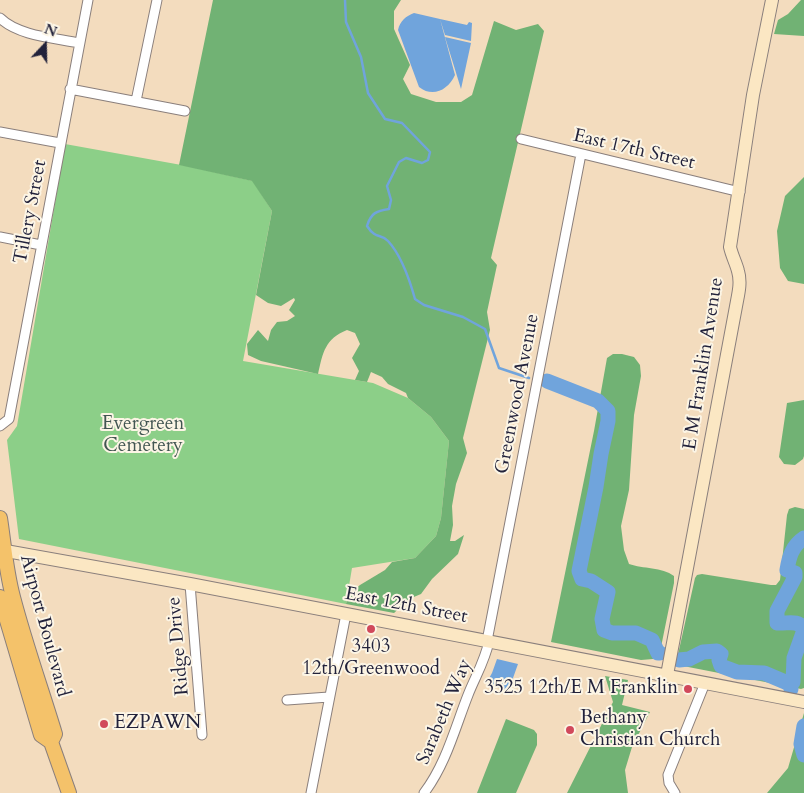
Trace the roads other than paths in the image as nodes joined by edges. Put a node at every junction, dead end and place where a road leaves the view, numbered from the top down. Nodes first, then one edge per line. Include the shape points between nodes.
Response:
1 (88, 0) edge
2 (157, 0) edge
3 (772, 0) edge
4 (1, 19) edge
5 (80, 43) junction
6 (70, 89) junction
7 (136, 101) junction
8 (185, 111) dead end
9 (0, 132) edge
10 (521, 139) dead end
11 (60, 143) junction
12 (581, 154) junction
13 (740, 192) junction
14 (0, 237) edge
15 (41, 245) junction
16 (0, 426) edge
17 (0, 518) edge
18 (2, 551) edge
19 (190, 584) junction
20 (0, 598) edge
21 (346, 614) junction
22 (488, 641) junction
23 (667, 675) junction
24 (705, 683) junction
25 (329, 697) junction
26 (287, 700) dead end
27 (804, 702) edge
28 (202, 735) dead end
29 (51, 742) junction
30 (673, 790) edge
31 (69, 793) edge
32 (311, 793) edge
33 (424, 793) edge

1 - 5 street, Tillery Street
2 - 7 street
3 - 13 street, E M Franklin Avenue via 753,95
4 - 5 street via 25,32
5 - 6 street, Tillery Street
6 - 7 street
6 - 11 street, Tillery Street
7 - 8 street
9 - 11 street
10 - 12 street, East 17th Street
11 - 15 street, Tillery Street
12 - 13 street, East 17th Street
12 - 22 street, Greenwood Avenue
13 - 23 street, E M Franklin Avenue via 730,247 740,285
14 - 15 street
15 - 16 street, Tillery Street via 9,419
17 - 18 main road, Airport Boulevard
18 - 19 street, East 12th Street
18 - 29 main road, Airport Boulevard via 20,624 55,734
19 - 21 street, East 12th Street
19 - 28 street, Ridge Drive
20 - 29 main road, Airport Boulevard via 41,735
21 - 22 street, East 12th Street
21 - 25 street
22 - 23 street, East 12th Street
22 - 33 street, Sarabeth Way via 486,656 439,772
23 - 24 street, East 12th Street
24 - 27 street, East 12th Street
24 - 30 street via 668,775
25 - 26 street
25 - 32 street
29 - 31 main road, Airport Boulevard

